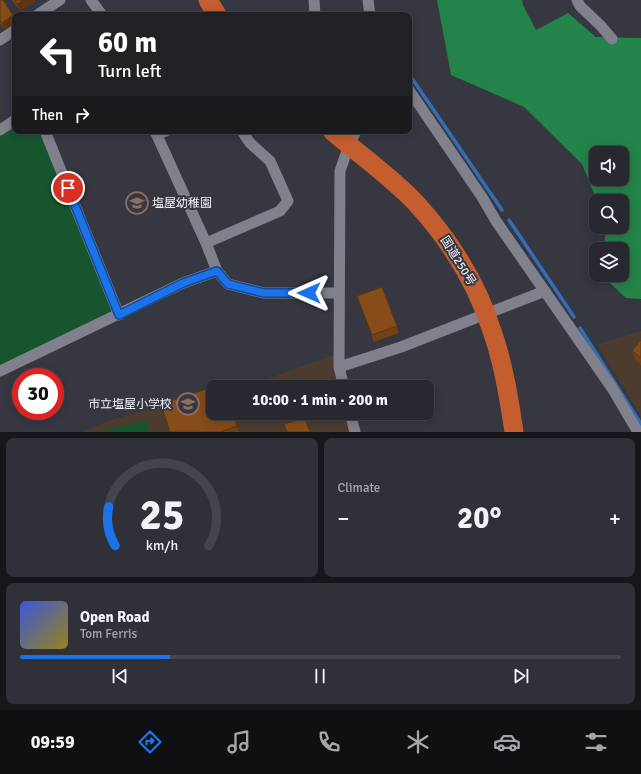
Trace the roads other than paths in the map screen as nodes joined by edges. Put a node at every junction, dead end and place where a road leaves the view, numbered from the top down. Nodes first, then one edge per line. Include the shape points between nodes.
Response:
1 (60, 0) edge
2 (91, 0) edge
3 (208, 0) edge
4 (314, 0) edge
5 (368, 0) edge
6 (576, 0) edge
7 (42, 12) edge
8 (100, 12) edge
9 (216, 12) edge
10 (315, 12) edge
11 (370, 12) edge
12 (12, 32) edge
13 (612, 39) dead end
14 (0, 40) edge
15 (412, 94) edge
16 (12, 122) edge
17 (0, 130) edge
18 (46, 134) edge
19 (160, 134) edge
20 (244, 134) edge
21 (341, 134) edge
22 (352, 138) edge
23 (206, 243) junction
24 (217, 271) junction
25 (545, 291) junction
26 (339, 293) junction
27 (486, 313) junction
28 (119, 315) junction
29 (339, 367) junction
30 (0, 371) edge
31 (342, 380) edge
32 (352, 420) edge
33 (355, 432) edge
34 (514, 432) edge
35 (638, 432) edge

1 - 7 street
2 - 8 street
3 - 9 highway
4 - 10 street
5 - 11 street
6 - 13 street
12 - 14 street
15 - 25 street
16 - 17 street
18 - 28 street
19 - 23 street
20 - 23 street via 270,161 288,201 280,211
21 - 22 highway, 国道250号
22 - 26 street via 340,171
22 - 27 highway, 国道250号 via 415,202 448,242 476,290
23 - 24 street
24 - 26 street via 228,284 264,293
24 - 28 street via 183,283
25 - 27 street
25 - 35 street via 612,388
26 - 29 street
27 - 29 street via 401,347
27 - 34 highway, 国道250号 via 503,368
28 - 30 street
29 - 31 street
32 - 33 street

